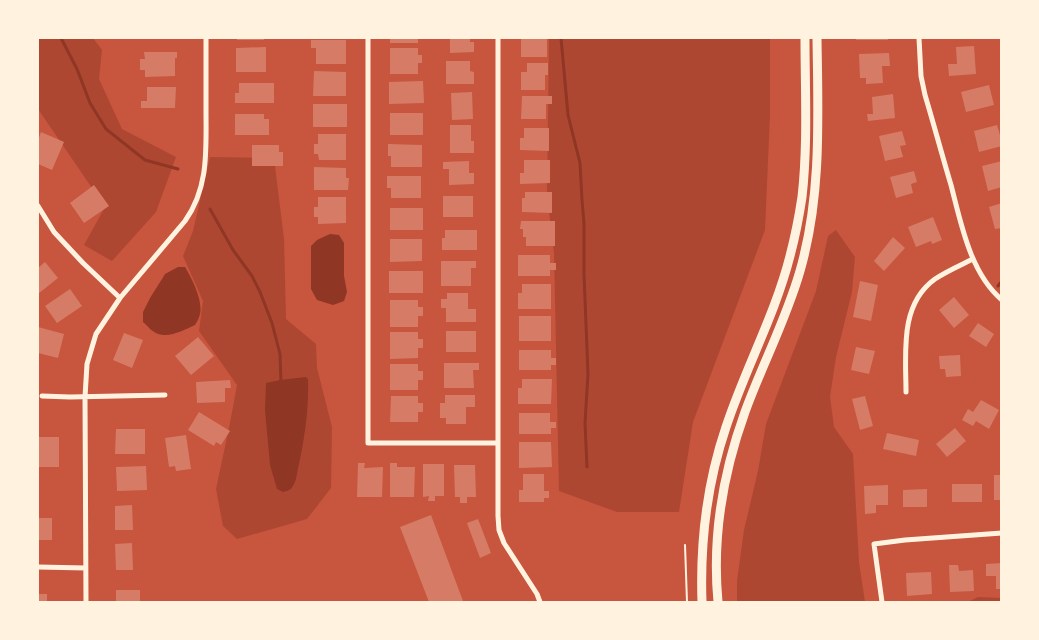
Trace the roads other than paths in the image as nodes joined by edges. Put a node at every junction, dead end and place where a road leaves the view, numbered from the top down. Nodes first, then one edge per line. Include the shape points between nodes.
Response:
1 (206, 38) edge
2 (368, 38) edge
3 (498, 38) edge
4 (805, 38) edge
5 (818, 38) edge
6 (920, 38) edge
7 (38, 206) edge
8 (973, 259) junction
9 (120, 298) junction
10 (1002, 300) edge
11 (906, 392) dead end
12 (42, 396) dead end
13 (164, 396) dead end
14 (85, 397) junction
15 (498, 443) junction
16 (1002, 534) edge
17 (38, 567) edge
18 (86, 568) junction
19 (86, 602) edge
20 (540, 602) edge
21 (702, 602) edge
22 (718, 602) edge
23 (882, 602) edge

1 - 9 street via 206,152 202,187 185,222
2 - 15 street via 368,443
3 - 15 street
4 - 21 highway via 802,196 797,224 781,286 734,402 714,467 704,531
5 - 22 highway via 818,162 811,224 800,271 730,459 718,532
6 - 8 street via 921,76
7 - 9 street via 54,232
8 - 10 street
8 - 11 street via 937,278 915,303 907,328
9 - 14 street via 96,334 87,364
12 - 14 street
13 - 14 street
14 - 18 street
15 - 20 street via 499,530
16 - 23 street via 874,544
17 - 18 street
18 - 19 street

